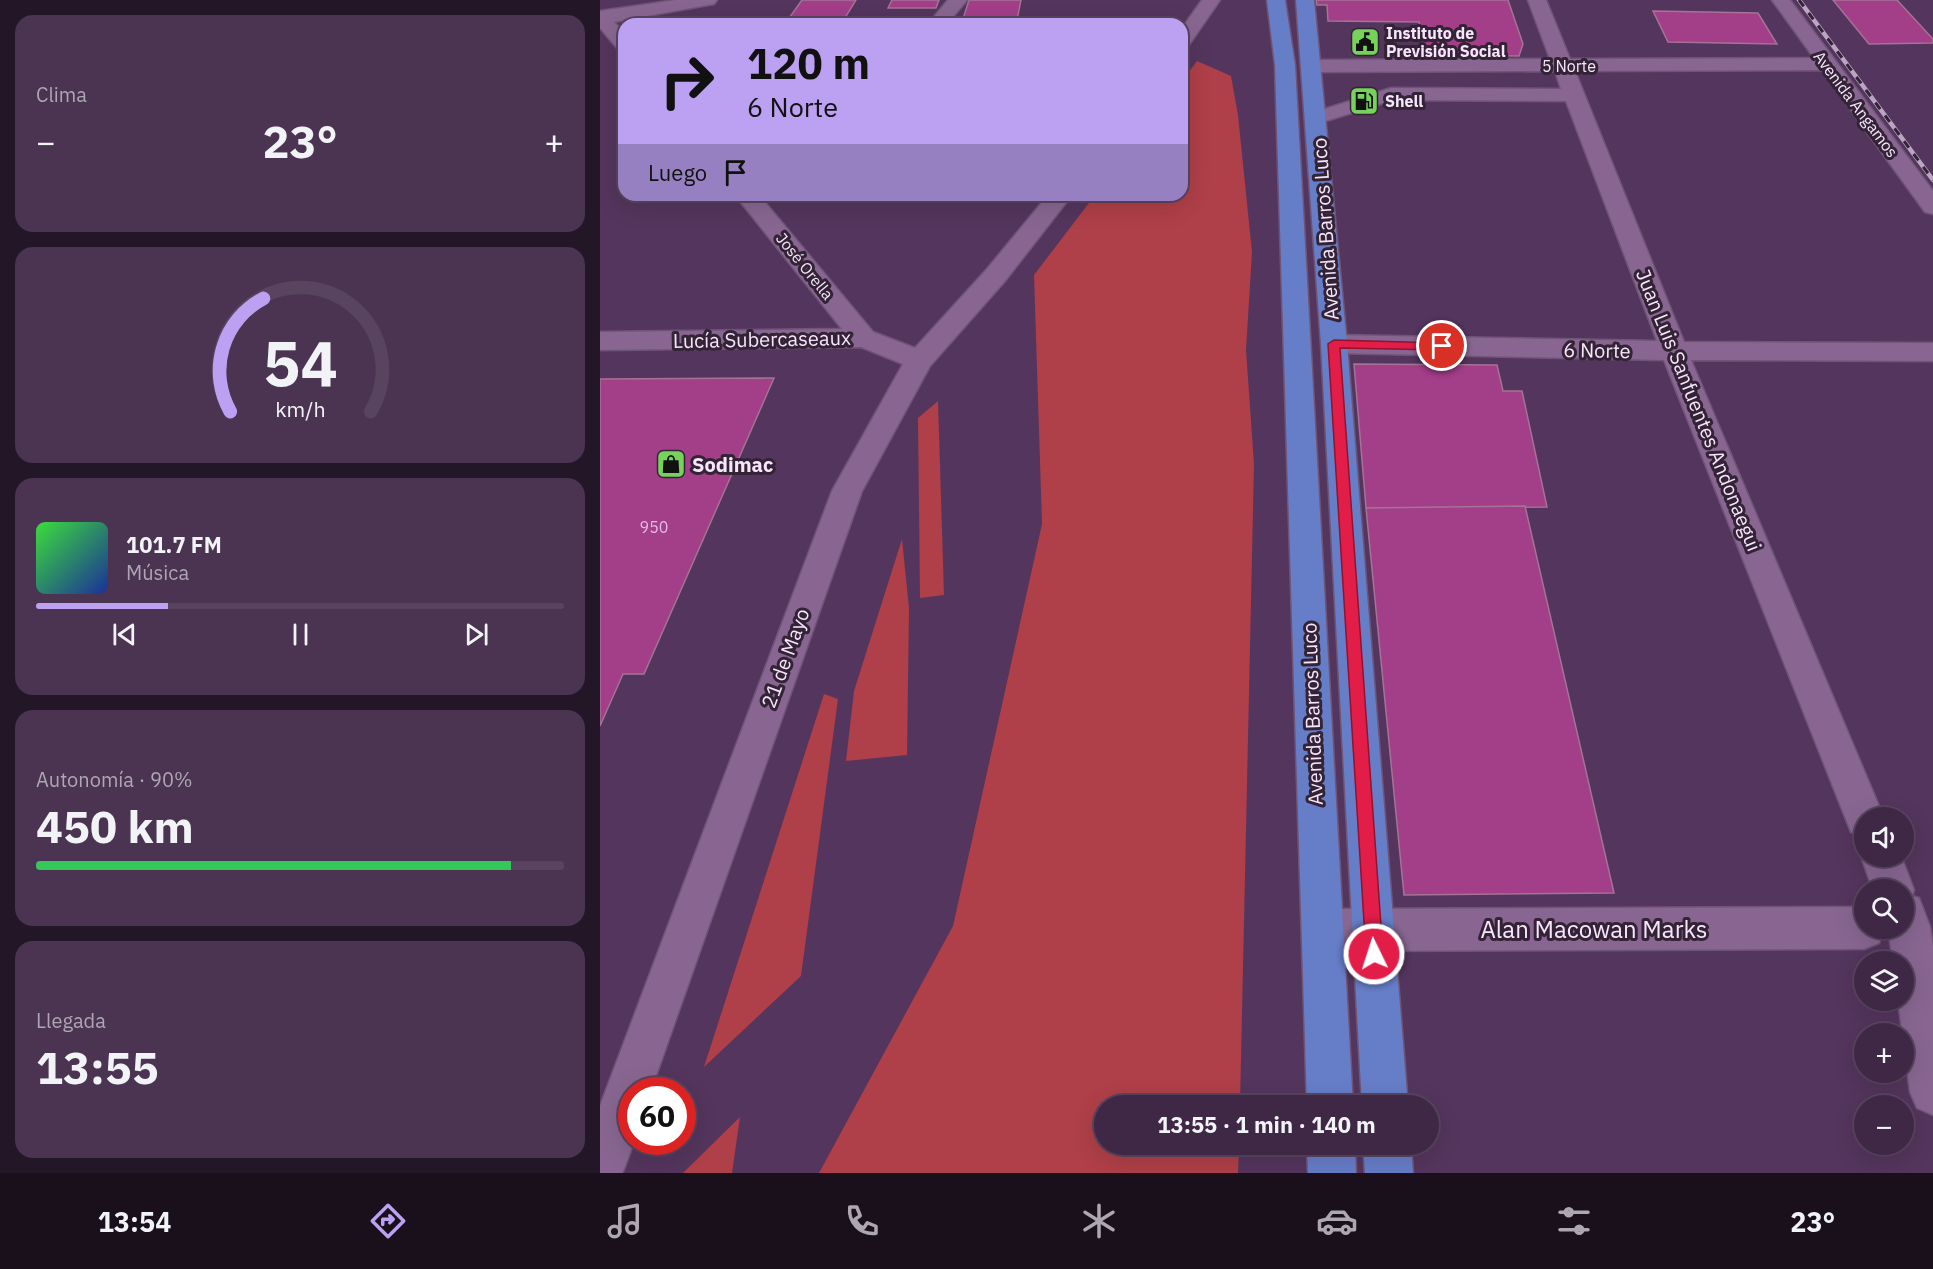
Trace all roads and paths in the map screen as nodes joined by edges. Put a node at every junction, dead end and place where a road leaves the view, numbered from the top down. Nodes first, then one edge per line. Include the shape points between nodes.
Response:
1 (708, 0) edge
2 (958, 0) edge
3 (1211, 0) edge
4 (1276, 0) edge
5 (1305, 0) edge
6 (1537, 0) edge
7 (1781, 0) edge
8 (664, 4) edge
9 (601, 18) edge
10 (942, 18) edge
11 (1188, 33) edge
12 (618, 37) edge
13 (1827, 64) junction
14 (1312, 66) junction
15 (1361, 66) junction
16 (1513, 66) junction
17 (1562, 66) junction
18 (1391, 94) junction
19 (1479, 95) junction
20 (1573, 95) junction
21 (1316, 118) junction
22 (758, 201) edge
23 (1055, 201) edge
24 (1933, 207) edge
25 (864, 338) junction
26 (600, 341) edge
27 (1334, 344) junction
28 (1674, 351) junction
29 (1933, 352) edge
30 (920, 360) junction
31 (1861, 807) edge
32 (1854, 927) edge
33 (1324, 930) junction
34 (1372, 930) junction
35 (1912, 939) edge
36 (1933, 1092) edge
37 (1330, 1095) edge
38 (1384, 1095) edge
39 (603, 1153) edge
40 (1331, 1155) edge
41 (1388, 1155) edge
42 (1332, 1173) edge
43 (1389, 1173) edge

1 - 8 street
2 - 10 street
3 - 11 street
4 - 33 main road, Avenida Barros Luco via 1285,65
5 - 14 main road, Avenida Barros Luco
6 - 17 street, Juan Luis Sanfuentes Andonaegui
7 - 13 street, Avenida Angamos
8 - 9 street
9 - 12 street
13 - 17 street, 5 Norte
13 - 24 street, Avenida Angamos
14 - 15 street, 5 Norte
14 - 21 main road, Avenida Barros Luco
15 - 16 street, 5 Norte
15 - 18 street
16 - 17 street, 5 Norte
16 - 19 street
17 - 20 street, Juan Luis Sanfuentes Andonaegui
18 - 19 street
18 - 21 street
19 - 20 street
20 - 28 street, Juan Luis Sanfuentes Andonaegui
21 - 27 main road, Avenida Barros Luco
22 - 25 street, José Orella
23 - 30 street, 21 de Mayo
25 - 26 street, Lucía Subercaseaux
25 - 30 street, Lucía Subercaseaux
27 - 28 street, 6 Norte
27 - 34 main road, Avenida Barros Luco
28 - 29 street, 6 Norte
28 - 31 street, Juan Luis Sanfuentes Andonaegui
30 - 39 street, 21 de Mayo via 847,491
32 - 34 street, Alan Macowan Marks
33 - 34 street, Alan Macowan Marks
33 - 37 main road, Avenida Barros Luco
34 - 38 main road, Avenida Barros Luco
35 - 36 street
40 - 42 main road
41 - 43 main road

